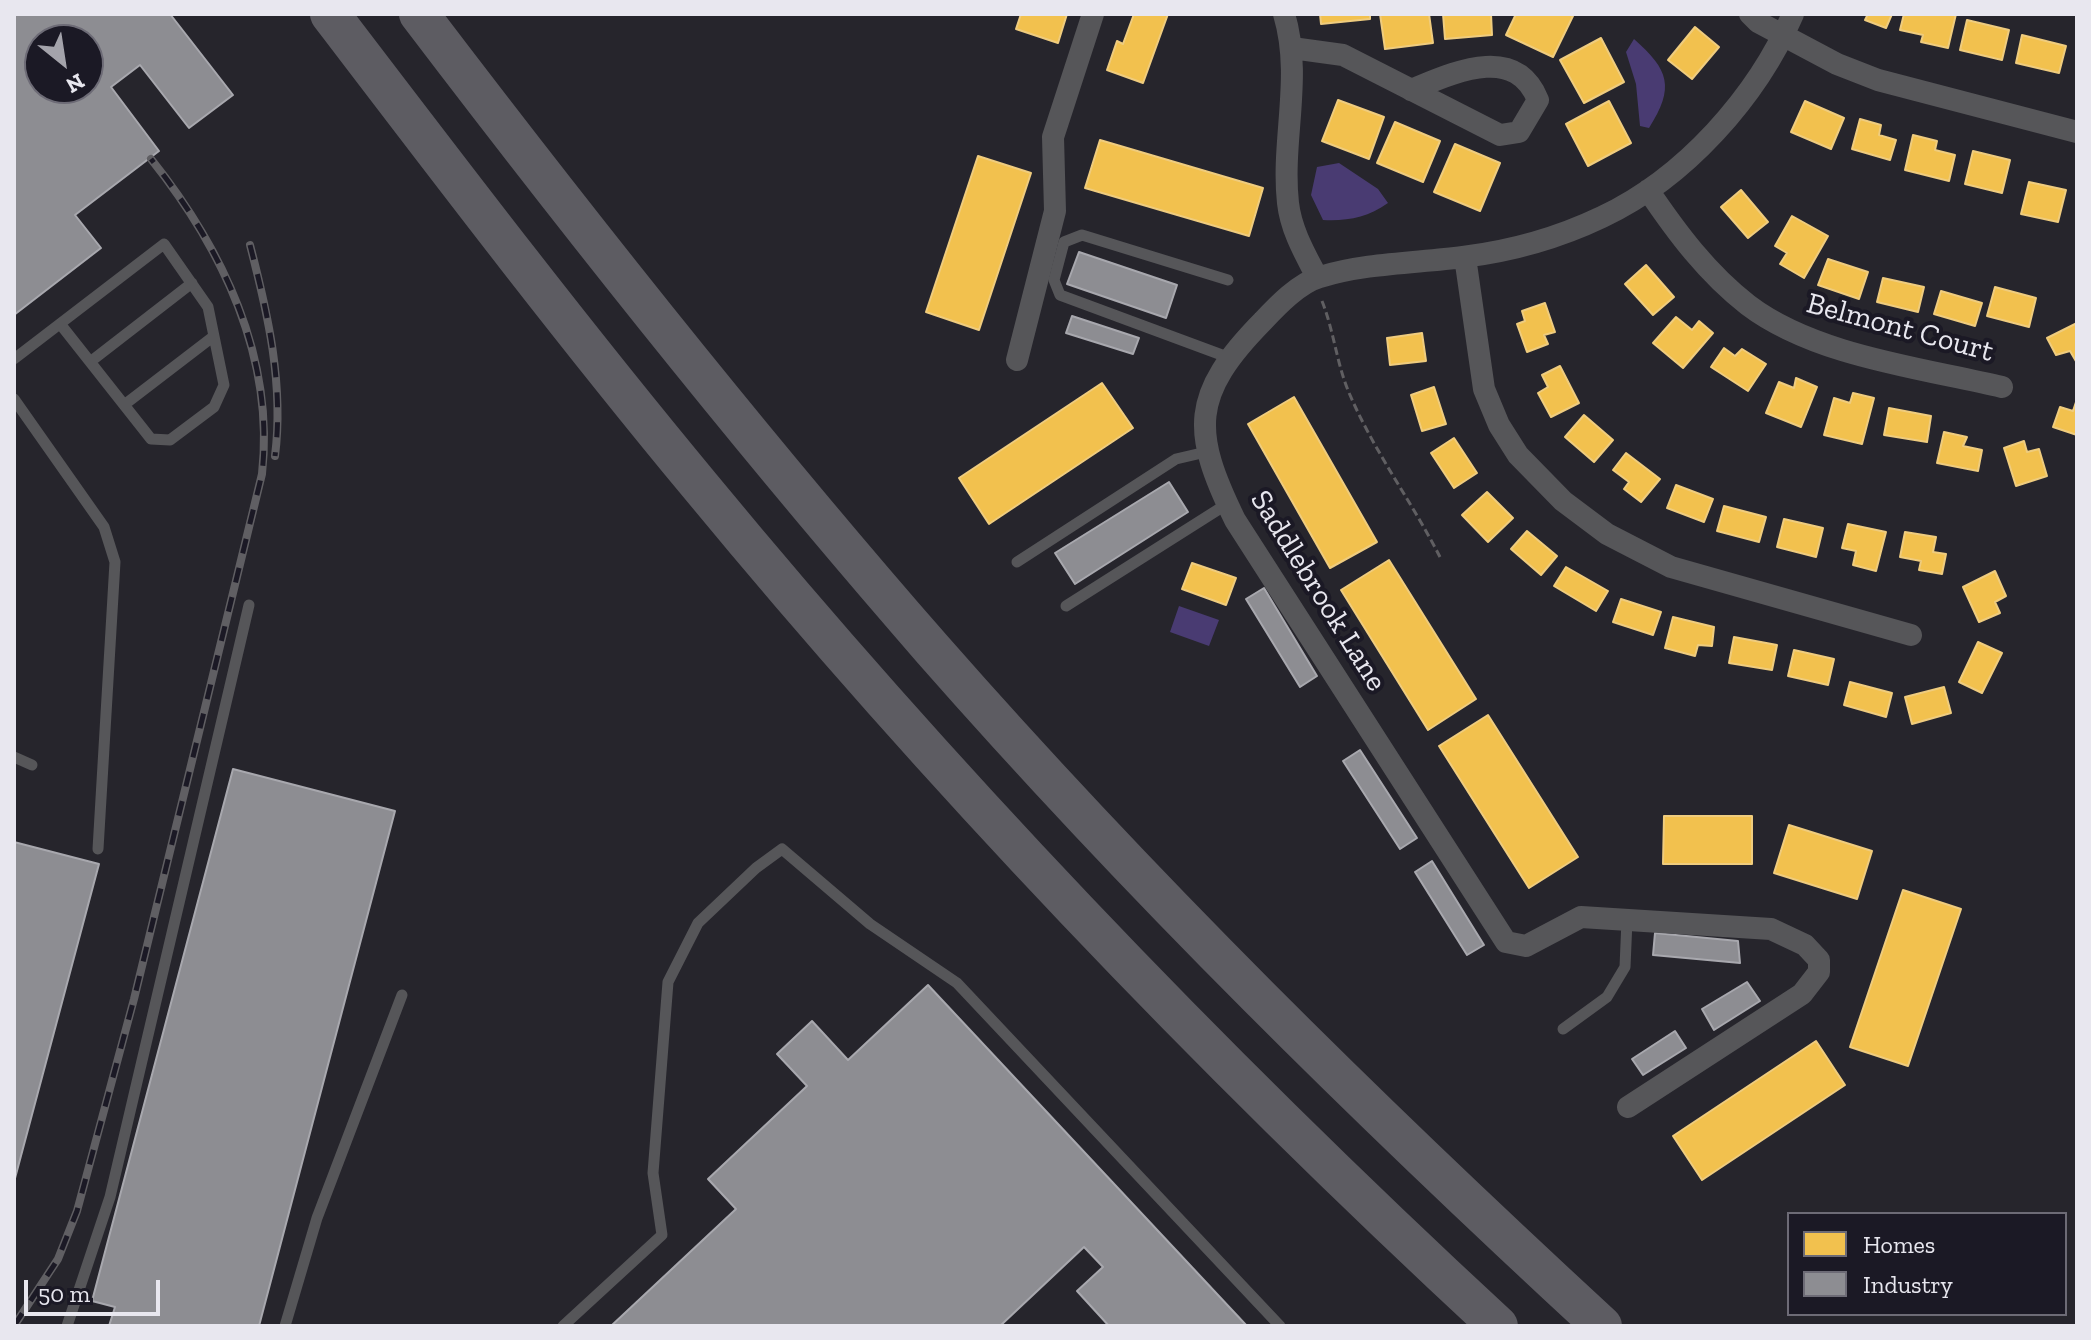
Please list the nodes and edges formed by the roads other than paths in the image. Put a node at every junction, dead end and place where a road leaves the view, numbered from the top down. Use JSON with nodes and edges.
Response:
{"nodes":[{"id":1,"x":330,"y":14,"type":"edge"},
{"id":2,"x":419,"y":14,"type":"edge"},
{"id":3,"x":1093,"y":14,"type":"edge"},
{"id":4,"x":1284,"y":14,"type":"edge"},
{"id":5,"x":1750,"y":14,"type":"edge"},
{"id":6,"x":1793,"y":14,"type":"edge"},
{"id":7,"x":1784,"y":35,"type":"junction"},
{"id":8,"x":1292,"y":48,"type":"junction"},
{"id":9,"x":1411,"y":90,"type":"junction"},
{"id":10,"x":2077,"y":132,"type":"edge"},
{"id":11,"x":1648,"y":190,"type":"junction"},
{"id":12,"x":1465,"y":257,"type":"junction"},
{"id":13,"x":1317,"y":277,"type":"junction"},
{"id":14,"x":1228,"y":280,"type":"dead end"},
{"id":15,"x":192,"y":283,"type":"junction"},
{"id":16,"x":61,"y":325,"type":"junction"},
{"id":17,"x":214,"y":336,"type":"junction"},
{"id":18,"x":1230,"y":358,"type":"junction"},
{"id":19,"x":14,"y":359,"type":"edge"},
{"id":20,"x":1017,"y":360,"type":"dead end"},
{"id":21,"x":90,"y":362,"type":"junction"},
{"id":22,"x":2002,"y":387,"type":"dead end"},
{"id":23,"x":14,"y":399,"type":"edge"},
{"id":24,"x":124,"y":405,"type":"junction"},
{"id":25,"x":1206,"y":452,"type":"junction"},
{"id":26,"x":1227,"y":504,"type":"junction"},
{"id":27,"x":1017,"y":562,"type":"dead end"},
{"id":28,"x":249,"y":605,"type":"dead end"},
{"id":29,"x":1066,"y":606,"type":"dead end"},
{"id":30,"x":1911,"y":635,"type":"dead end"},
{"id":31,"x":14,"y":757,"type":"edge"},
{"id":32,"x":32,"y":765,"type":"dead end"},
{"id":33,"x":98,"y":849,"type":"dead end"},
{"id":34,"x":1627,"y":920,"type":"junction"},
{"id":35,"x":402,"y":995,"type":"dead end"},
{"id":36,"x":1563,"y":1029,"type":"dead end"},
{"id":37,"x":1628,"y":1107,"type":"dead end"},
{"id":38,"x":67,"y":1326,"type":"edge"},
{"id":39,"x":285,"y":1326,"type":"edge"},
{"id":40,"x":563,"y":1326,"type":"edge"},
{"id":41,"x":1280,"y":1326,"type":"edge"},
{"id":42,"x":1498,"y":1326,"type":"edge"},
{"id":43,"x":1602,"y":1326,"type":"edge"}],
"edges":[{"from":1,"to":42,"type":"highway"},
{"from":2,"to":43,"type":"highway"},
{"from":3,"to":20,"type":"street"},
{"from":4,"to":8,"type":"street"},
{"from":5,"to":7,"type":"street"},
{"from":6,"to":7,"type":"street"},
{"from":7,"to":10,"type":"street"},
{"from":7,"to":11,"type":"street"},
{"from":8,"to":9,"type":"street"},
{"from":8,"to":13,"type":"street"},
{"from":9,"to":9,"type":"street"},
{"from":11,"to":12,"type":"street"},
{"from":11,"to":22,"type":"street","name":"Belmont Court"},
{"from":12,"to":13,"type":"street"},
{"from":12,"to":30,"type":"street"},
{"from":13,"to":18,"type":"street","name":"Saddlebrook Lane"},
{"from":14,"to":18,"type":"lane"},
{"from":15,"to":16,"type":"lane"},
{"from":15,"to":17,"type":"lane"},
{"from":15,"to":21,"type":"lane"},
{"from":16,"to":19,"type":"lane"},
{"from":16,"to":21,"type":"lane"},
{"from":17,"to":24,"type":"lane"},
{"from":17,"to":24,"type":"lane"},
{"from":18,"to":25,"type":"street","name":"Saddlebrook Lane"},
{"from":21,"to":24,"type":"lane"},
{"from":23,"to":33,"type":"lane"},
{"from":25,"to":26,"type":"street","name":"Saddlebrook Lane"},
{"from":25,"to":27,"type":"lane"},
{"from":26,"to":29,"type":"lane"},
{"from":26,"to":34,"type":"street","name":"Saddlebrook Lane"},
{"from":28,"to":38,"type":"lane"},
{"from":31,"to":32,"type":"lane"},
{"from":34,"to":36,"type":"lane"},
{"from":34,"to":37,"type":"street","name":"Saddlebrook Lane"},
{"from":35,"to":39,"type":"lane"},
{"from":40,"to":41,"type":"lane"}]}
